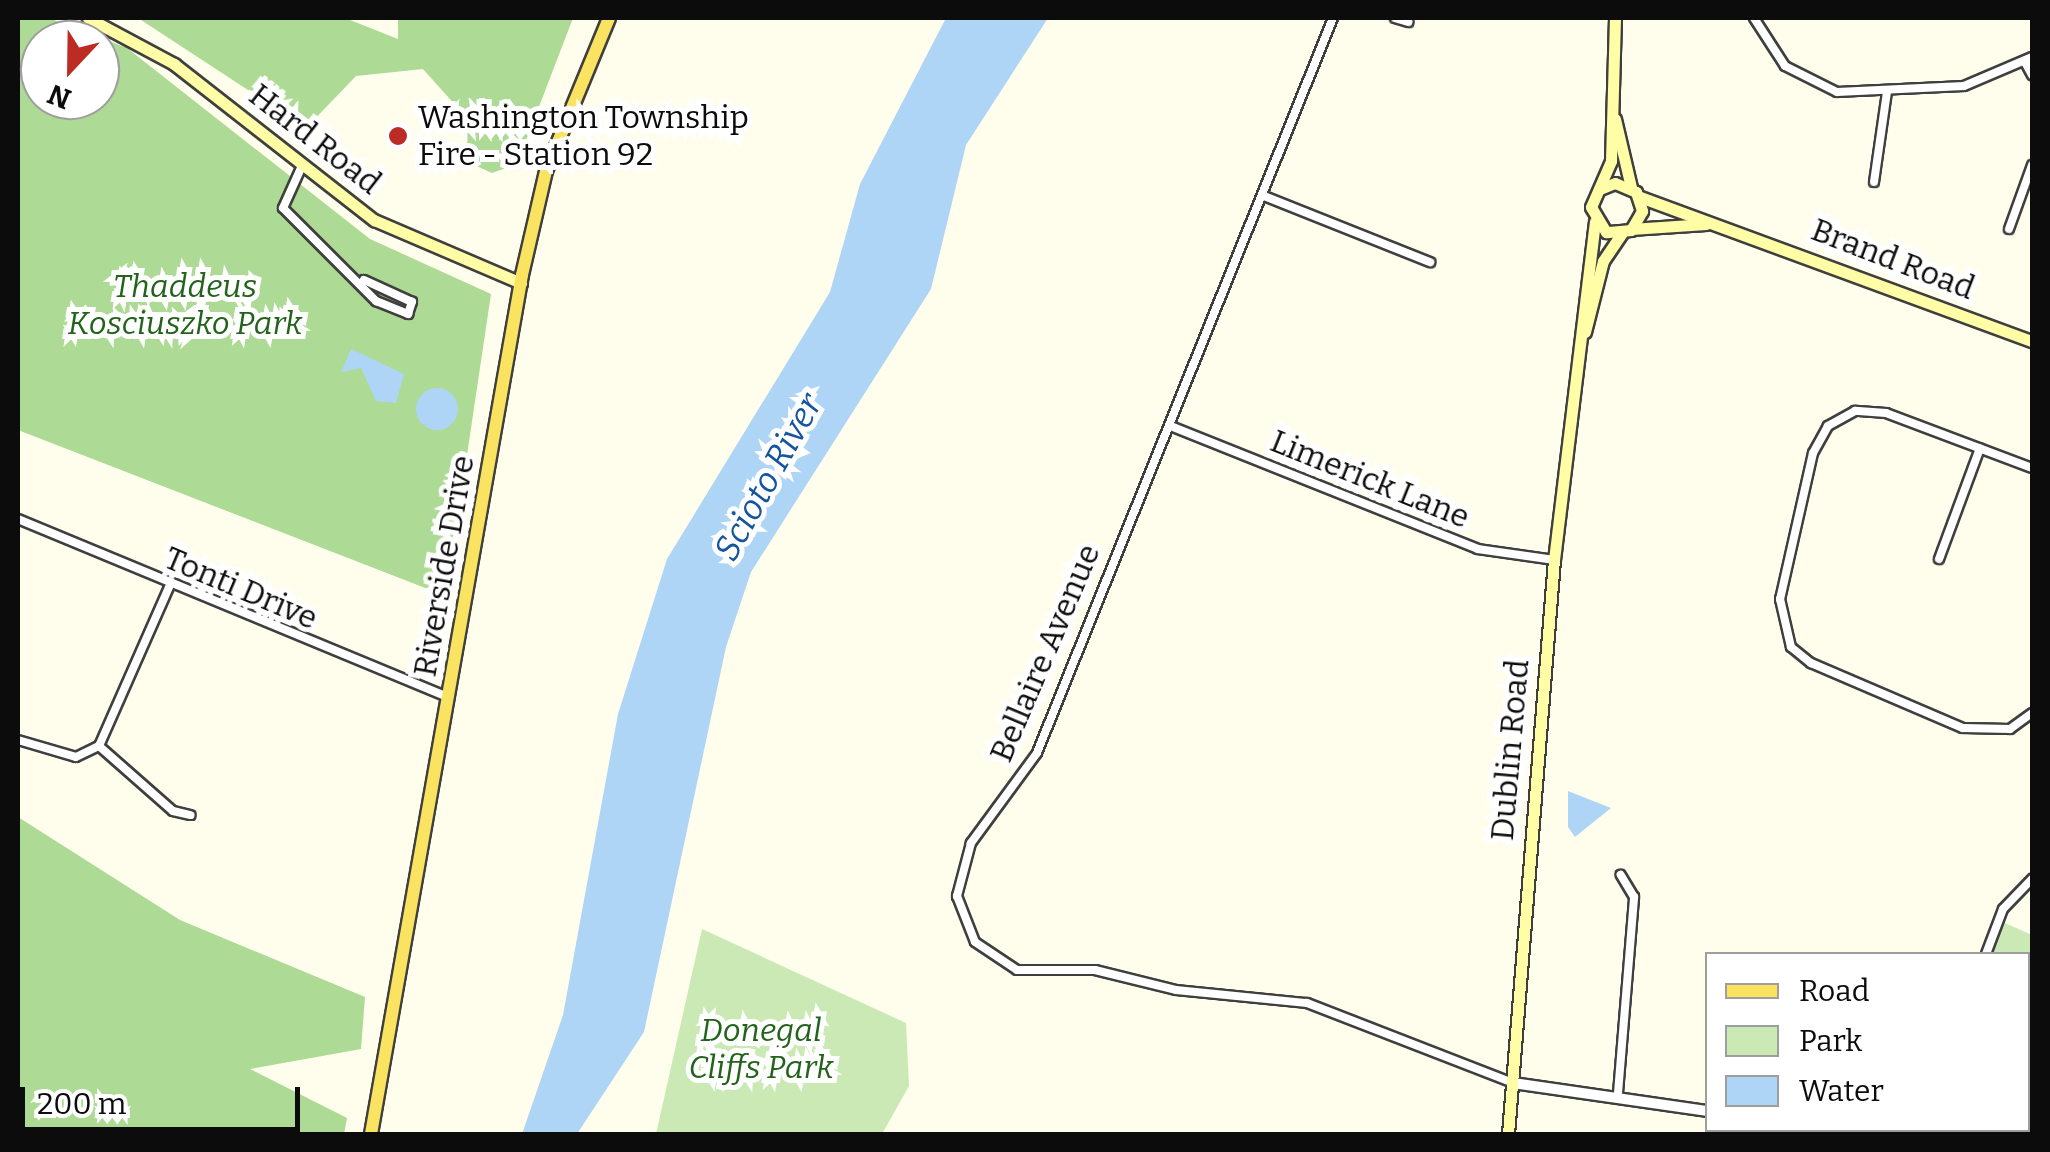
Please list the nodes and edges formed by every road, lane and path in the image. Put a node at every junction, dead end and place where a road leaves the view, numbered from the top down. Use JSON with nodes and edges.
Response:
{"nodes":[{"id":1,"x":88,"y":18,"type":"edge"},
{"id":2,"x":608,"y":18,"type":"edge"},
{"id":3,"x":1332,"y":18,"type":"edge"},
{"id":4,"x":1395,"y":18,"type":"edge"},
{"id":5,"x":1615,"y":18,"type":"edge"},
{"id":6,"x":1754,"y":18,"type":"edge"},
{"id":7,"x":1408,"y":22,"type":"dead end"},
{"id":8,"x":2029,"y":59,"type":"edge"},
{"id":9,"x":2032,"y":75,"type":"edge"},
{"id":10,"x":1608,"y":91,"type":"junction"},
{"id":11,"x":1887,"y":92,"type":"junction"},
{"id":12,"x":2032,"y":165,"type":"edge"},
{"id":13,"x":300,"y":168,"type":"junction"},
{"id":14,"x":1874,"y":182,"type":"dead end"},
{"id":15,"x":1600,"y":189,"type":"junction"},
{"id":16,"x":1635,"y":192,"type":"junction"},
{"id":17,"x":1264,"y":196,"type":"junction"},
{"id":18,"x":1595,"y":221,"type":"junction"},
{"id":19,"x":1735,"y":228,"type":"junction"},
{"id":20,"x":2009,"y":230,"type":"dead end"},
{"id":21,"x":1626,"y":231,"type":"junction"},
{"id":22,"x":1430,"y":262,"type":"dead end"},
{"id":23,"x":364,"y":280,"type":"junction"},
{"id":24,"x":521,"y":282,"type":"junction"},
{"id":25,"x":2032,"y":341,"type":"edge"},
{"id":26,"x":1575,"y":370,"type":"junction"},
{"id":27,"x":1173,"y":427,"type":"junction"},
{"id":28,"x":1980,"y":448,"type":"junction"},
{"id":29,"x":2032,"y":468,"type":"edge"},
{"id":30,"x":18,"y":519,"type":"edge"},
{"id":31,"x":1939,"y":559,"type":"dead end"},
{"id":32,"x":1554,"y":560,"type":"junction"},
{"id":33,"x":170,"y":586,"type":"junction"},
{"id":34,"x":448,"y":697,"type":"junction"},
{"id":35,"x":2032,"y":713,"type":"edge"},
{"id":36,"x":18,"y":740,"type":"edge"},
{"id":37,"x":100,"y":746,"type":"junction"},
{"id":38,"x":191,"y":816,"type":"dead end"},
{"id":39,"x":1621,"y":876,"type":"dead end"},
{"id":40,"x":2032,"y":879,"type":"edge"},
{"id":41,"x":1987,"y":952,"type":"edge"},
{"id":42,"x":1513,"y":1083,"type":"junction"},
{"id":43,"x":1618,"y":1093,"type":"junction"},
{"id":44,"x":1705,"y":1109,"type":"edge"},
{"id":45,"x":371,"y":1134,"type":"edge"},
{"id":46,"x":1508,"y":1134,"type":"edge"}],
"edges":[{"from":1,"to":13,"type":"main road","name":"Hard Road"},
{"from":2,"to":24,"type":"main road","name":"Riverside Drive"},
{"from":3,"to":17,"type":"street","name":"Bellaire Avenue"},
{"from":4,"to":7,"type":"street"},
{"from":5,"to":10,"type":"main road"},
{"from":6,"to":11,"type":"street"},
{"from":8,"to":9,"type":"street"},
{"from":8,"to":11,"type":"street"},
{"from":10,"to":15,"type":"main road"},
{"from":10,"to":16,"type":"main road"},
{"from":11,"to":14,"type":"street"},
{"from":12,"to":20,"type":"street"},
{"from":13,"to":23,"type":"street"},
{"from":13,"to":24,"type":"main road","name":"Hard Road"},
{"from":15,"to":16,"type":"main road"},
{"from":15,"to":18,"type":"main road","name":"Dublin Road"},
{"from":16,"to":19,"type":"main road","name":"Brand Road"},
{"from":16,"to":21,"type":"main road","name":"Dublin Road"},
{"from":17,"to":22,"type":"street"},
{"from":17,"to":27,"type":"street","name":"Bellaire Avenue"},
{"from":18,"to":21,"type":"main road"},
{"from":18,"to":26,"type":"main road","name":"Dublin Road"},
{"from":19,"to":21,"type":"main road","name":"Brand Road"},
{"from":19,"to":25,"type":"main road","name":"Brand Road"},
{"from":21,"to":26,"type":"main road","name":"Dublin Road"},
{"from":23,"to":23,"type":"street"},
{"from":24,"to":34,"type":"main road","name":"Riverside Drive"},
{"from":26,"to":32,"type":"main road","name":"Dublin Road"},
{"from":27,"to":32,"type":"street","name":"Limerick Lane"},
{"from":27,"to":42,"type":"street","name":"Bellaire Avenue"},
{"from":28,"to":29,"type":"street"},
{"from":28,"to":31,"type":"street"},
{"from":28,"to":35,"type":"street"},
{"from":30,"to":33,"type":"street","name":"Tonti Drive"},
{"from":32,"to":42,"type":"main road","name":"Dublin Road"},
{"from":33,"to":34,"type":"street","name":"Tonti Drive"},
{"from":33,"to":37,"type":"street"},
{"from":34,"to":45,"type":"main road","name":"Riverside Drive"},
{"from":36,"to":37,"type":"street"},
{"from":37,"to":38,"type":"street"},
{"from":39,"to":43,"type":"street"},
{"from":40,"to":41,"type":"street"},
{"from":42,"to":43,"type":"street"},
{"from":42,"to":46,"type":"main road","name":"Dublin Road"},
{"from":43,"to":44,"type":"street"}]}
